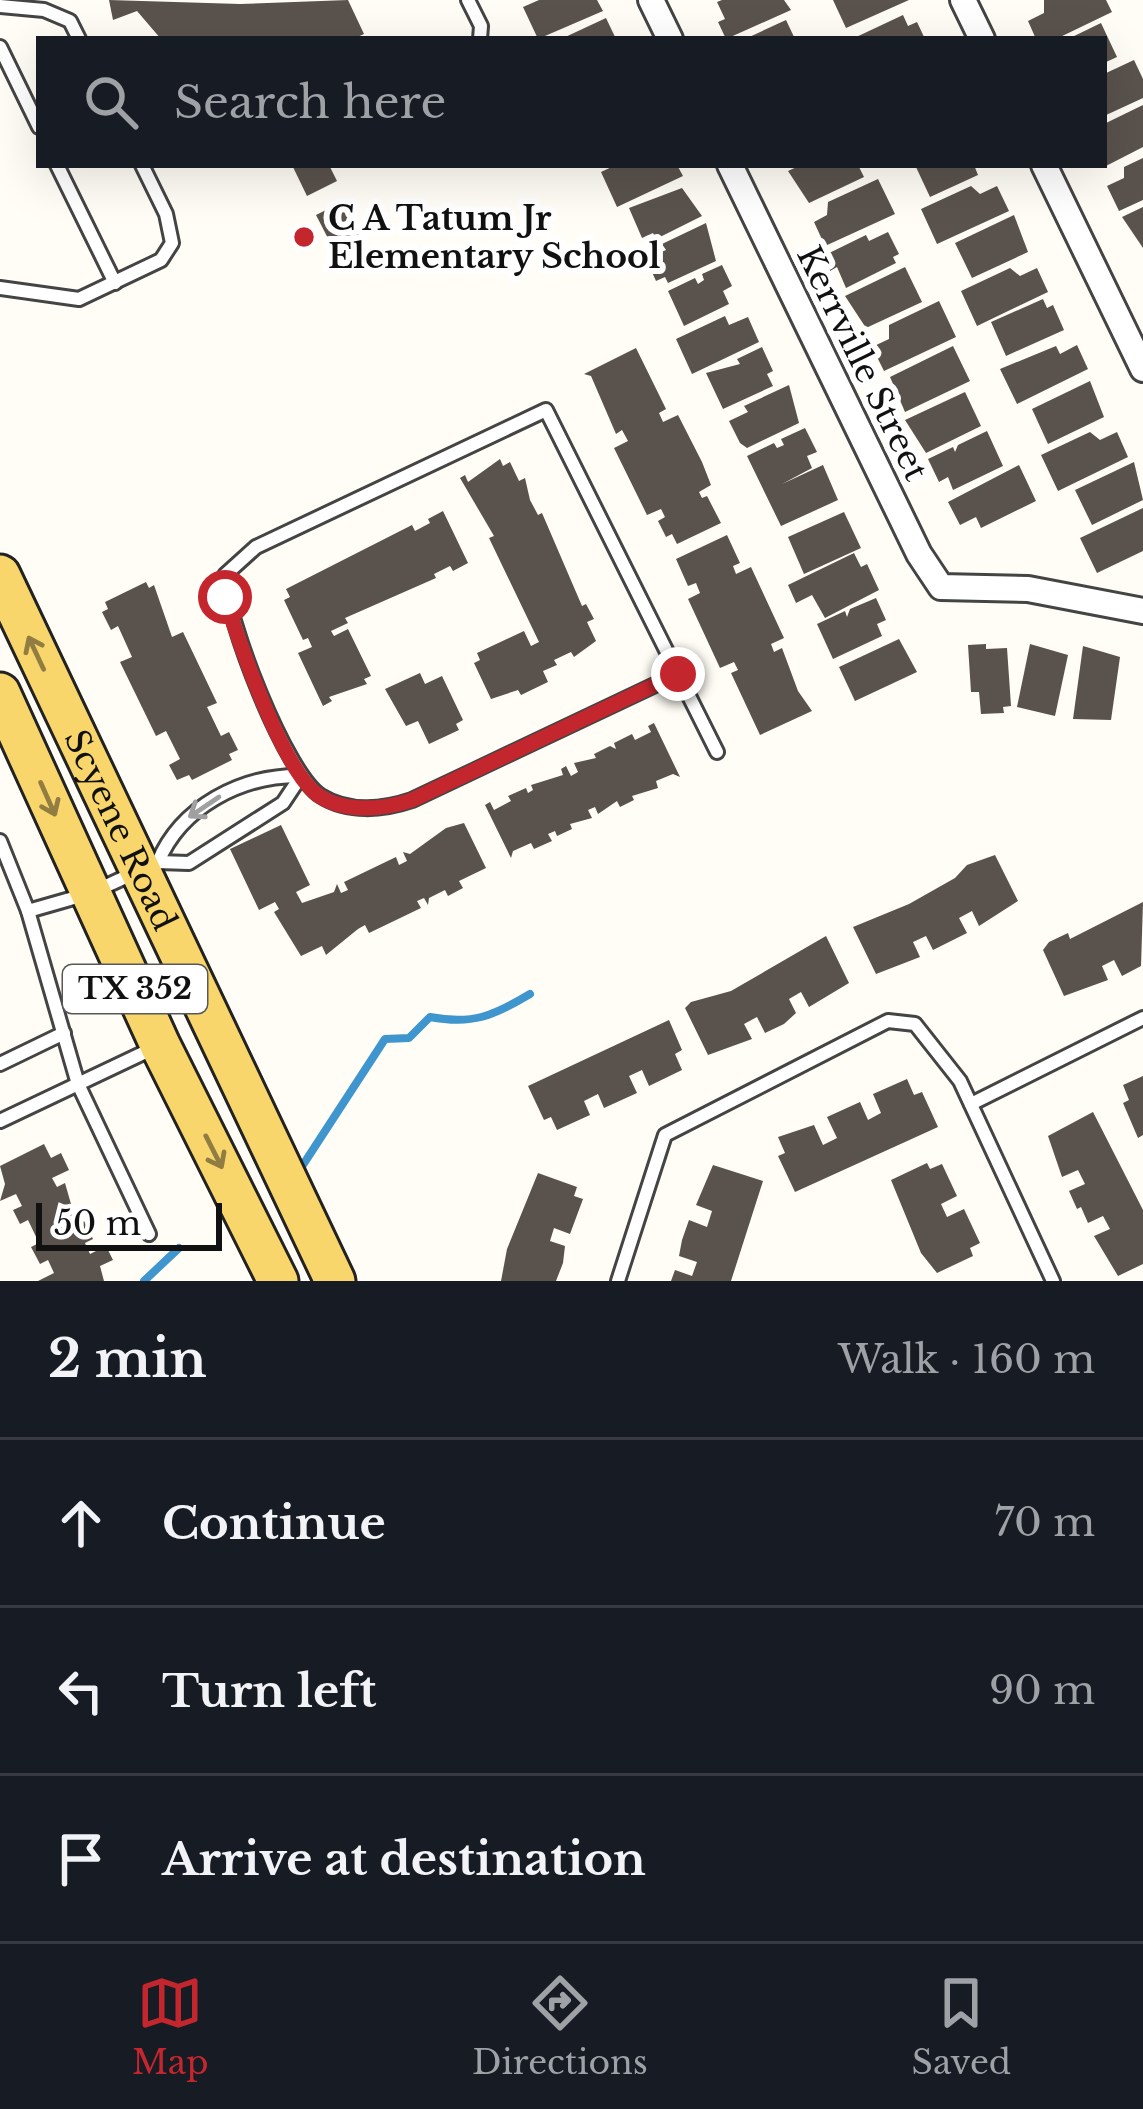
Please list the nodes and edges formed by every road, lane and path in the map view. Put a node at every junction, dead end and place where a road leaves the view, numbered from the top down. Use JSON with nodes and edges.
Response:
{"nodes":[{"id":1,"x":469,"y":0,"type":"edge"},
{"id":2,"x":651,"y":0,"type":"edge"},
{"id":3,"x":963,"y":0,"type":"edge"},
{"id":4,"x":0,"y":6,"type":"edge"},
{"id":5,"x":78,"y":36,"type":"edge"},
{"id":6,"x":479,"y":36,"type":"edge"},
{"id":7,"x":669,"y":36,"type":"edge"},
{"id":8,"x":981,"y":36,"type":"edge"},
{"id":9,"x":0,"y":47,"type":"edge"},
{"id":10,"x":36,"y":122,"type":"edge"},
{"id":11,"x":58,"y":168,"type":"edge"},
{"id":12,"x":143,"y":168,"type":"edge"},
{"id":13,"x":731,"y":168,"type":"edge"},
{"id":14,"x":1044,"y":168,"type":"edge"},
{"id":15,"x":115,"y":283,"type":"junction"},
{"id":16,"x":0,"y":288,"type":"edge"},
{"id":17,"x":1143,"y":370,"type":"edge"},
{"id":18,"x":0,"y":575,"type":"edge"},
{"id":19,"x":1143,"y":611,"type":"edge"},
{"id":20,"x":678,"y":674,"type":"junction"},
{"id":21,"x":0,"y":693,"type":"edge"},
{"id":22,"x":716,"y":752,"type":"dead end"},
{"id":23,"x":301,"y":776,"type":"junction"},
{"id":24,"x":0,"y":841,"type":"edge"},
{"id":25,"x":149,"y":867,"type":"junction"},
{"id":26,"x":91,"y":892,"type":"junction"},
{"id":27,"x":28,"y":911,"type":"junction"},
{"id":28,"x":1143,"y":1018,"type":"edge"},
{"id":29,"x":64,"y":1033,"type":"junction"},
{"id":30,"x":160,"y":1045,"type":"junction"},
{"id":31,"x":0,"y":1064,"type":"edge"},
{"id":32,"x":78,"y":1084,"type":"junction"},
{"id":33,"x":971,"y":1104,"type":"junction"},
{"id":34,"x":0,"y":1121,"type":"edge"},
{"id":35,"x":148,"y":1234,"type":"dead end"},
{"id":36,"x":278,"y":1281,"type":"edge"},
{"id":37,"x":335,"y":1281,"type":"edge"},
{"id":38,"x":618,"y":1281,"type":"edge"},
{"id":39,"x":1053,"y":1281,"type":"edge"}],
"edges":[{"from":1,"to":6,"type":"lane"},
{"from":2,"to":7,"type":"street"},
{"from":3,"to":8,"type":"street"},
{"from":4,"to":5,"type":"lane"},
{"from":9,"to":10,"type":"lane"},
{"from":11,"to":15,"type":"lane"},
{"from":12,"to":15,"type":"lane"},
{"from":13,"to":19,"type":"street","name":"Kerrville Street"},
{"from":14,"to":17,"type":"street"},
{"from":15,"to":16,"type":"lane"},
{"from":25,"to":18,"type":"main road","name":"Scyene Road","number":"TX 352","one_way":true},
{"from":20,"to":22,"type":"lane"},
{"from":20,"to":23,"type":"lane"},
{"from":20,"to":23,"type":"lane"},
{"from":21,"to":26,"type":"main road","name":"Scyene Road","number":"TX 352","one_way":true},
{"from":23,"to":25,"type":"lane"},
{"from":23,"to":25,"type":"lane","one_way":true},
{"from":24,"to":27,"type":"lane"},
{"from":25,"to":26,"type":"lane"},
{"from":25,"to":37,"type":"main road","name":"Scyene Road","number":"TX 352"},
{"from":26,"to":27,"type":"lane"},
{"from":26,"to":30,"type":"main road","name":"Scyene Road","number":"TX 352"},
{"from":27,"to":29,"type":"lane"},
{"from":28,"to":33,"type":"lane"},
{"from":29,"to":31,"type":"lane"},
{"from":29,"to":32,"type":"lane"},
{"from":30,"to":32,"type":"lane"},
{"from":30,"to":36,"type":"main road","name":"Scyene Road","number":"TX 352","one_way":true},
{"from":32,"to":34,"type":"lane"},
{"from":32,"to":35,"type":"lane"},
{"from":33,"to":38,"type":"lane"},
{"from":33,"to":39,"type":"lane"}]}
